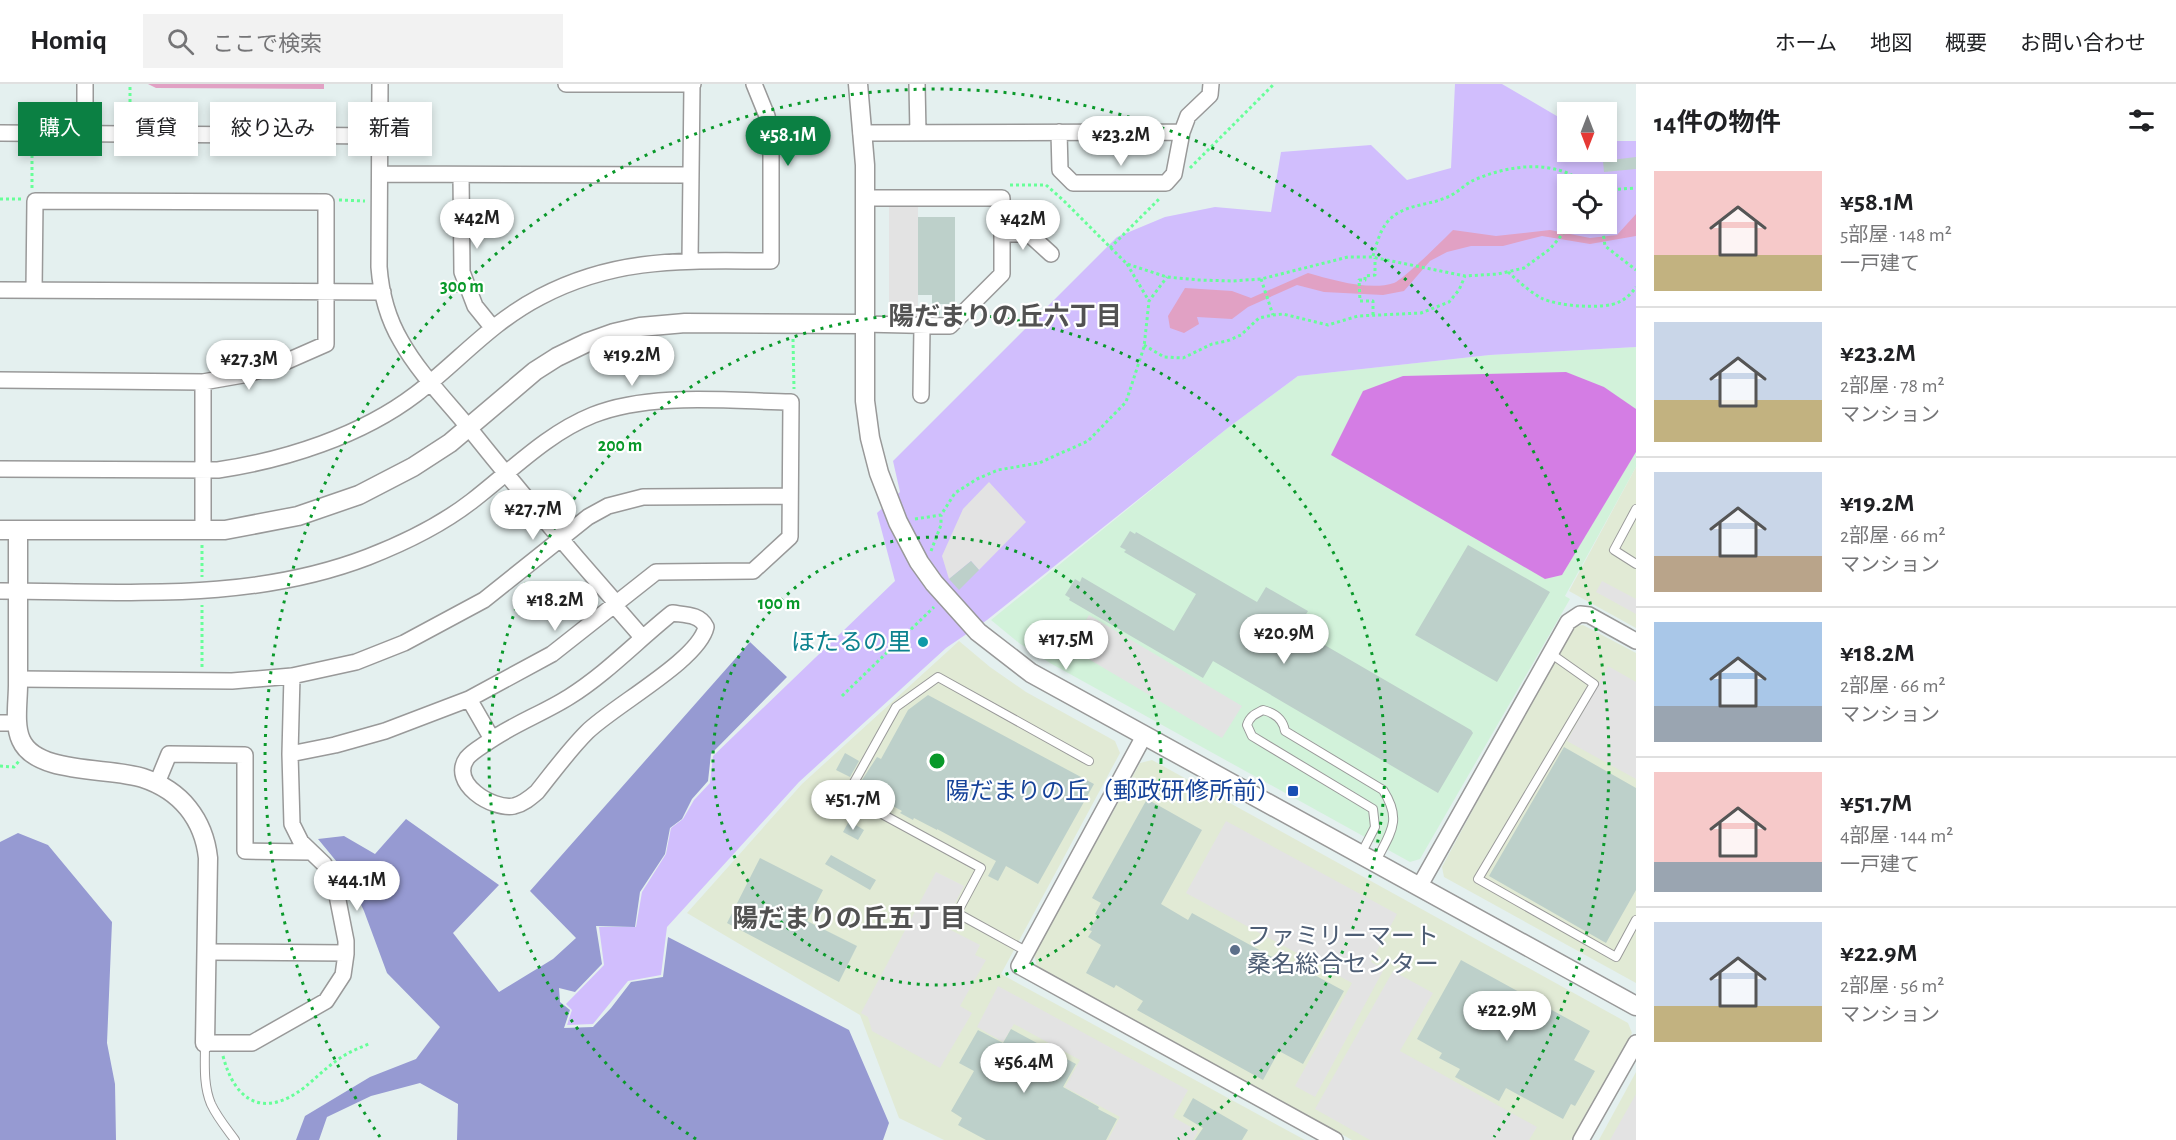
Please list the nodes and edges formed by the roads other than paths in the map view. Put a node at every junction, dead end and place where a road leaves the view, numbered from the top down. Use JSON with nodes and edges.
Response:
{"nodes":[{"id":1,"x":85,"y":84,"type":"edge"},
{"id":2,"x":380,"y":84,"type":"edge"},
{"id":3,"x":566,"y":84,"type":"edge"},
{"id":4,"x":692,"y":84,"type":"edge"},
{"id":5,"x":754,"y":84,"type":"edge"},
{"id":6,"x":858,"y":84,"type":"edge"},
{"id":7,"x":916,"y":84,"type":"edge"},
{"id":8,"x":1211,"y":84,"type":"edge"},
{"id":9,"x":85,"y":102,"type":"edge"},
{"id":10,"x":380,"y":102,"type":"edge"},
{"id":11,"x":1059,"y":132,"type":"junction"},
{"id":12,"x":1182,"y":132,"type":"junction"},
{"id":13,"x":0,"y":133,"type":"edge"},
{"id":14,"x":18,"y":133,"type":"edge"},
{"id":15,"x":102,"y":133,"type":"edge"},
{"id":16,"x":861,"y":133,"type":"junction"},
{"id":17,"x":918,"y":133,"type":"junction"},
{"id":18,"x":348,"y":136,"type":"edge"},
{"id":19,"x":380,"y":156,"type":"edge"},
{"id":20,"x":380,"y":174,"type":"junction"},
{"id":21,"x":461,"y":175,"type":"junction"},
{"id":22,"x":691,"y":175,"type":"junction"},
{"id":23,"x":864,"y":198,"type":"junction"},
{"id":24,"x":1002,"y":234,"type":"junction"},
{"id":25,"x":1051,"y":254,"type":"dead end"},
{"id":26,"x":690,"y":261,"type":"junction"},
{"id":27,"x":0,"y":290,"type":"edge"},
{"id":28,"x":34,"y":290,"type":"junction"},
{"id":29,"x":326,"y":292,"type":"junction"},
{"id":30,"x":383,"y":292,"type":"junction"},
{"id":31,"x":863,"y":324,"type":"junction"},
{"id":32,"x":492,"y":327,"type":"junction"},
{"id":33,"x":922,"y":327,"type":"junction"},
{"id":34,"x":0,"y":380,"type":"edge"},
{"id":35,"x":430,"y":381,"type":"junction"},
{"id":36,"x":203,"y":382,"type":"junction"},
{"id":37,"x":921,"y":395,"type":"dead end"},
{"id":38,"x":469,"y":428,"type":"junction"},
{"id":39,"x":0,"y":469,"type":"edge"},
{"id":40,"x":202,"y":470,"type":"junction"},
{"id":41,"x":506,"y":475,"type":"junction"},
{"id":42,"x":790,"y":495,"type":"junction"},
{"id":43,"x":1636,"y":510,"type":"edge"},
{"id":44,"x":9,"y":530,"type":"edge"},
{"id":45,"x":202,"y":537,"type":"junction"},
{"id":46,"x":561,"y":540,"type":"junction"},
{"id":47,"x":1636,"y":564,"type":"edge"},
{"id":48,"x":9,"y":591,"type":"edge"},
{"id":49,"x":616,"y":605,"type":"junction"},
{"id":50,"x":642,"y":637,"type":"junction"},
{"id":51,"x":1636,"y":641,"type":"edge"},
{"id":52,"x":1550,"y":653,"type":"junction"},
{"id":53,"x":292,"y":676,"type":"junction"},
{"id":54,"x":18,"y":680,"type":"junction"},
{"id":55,"x":470,"y":699,"type":"junction"},
{"id":56,"x":0,"y":723,"type":"edge"},
{"id":57,"x":18,"y":723,"type":"junction"},
{"id":58,"x":1144,"y":736,"type":"junction"},
{"id":59,"x":492,"y":739,"type":"junction"},
{"id":60,"x":290,"y":754,"type":"junction"},
{"id":61,"x":1089,"y":761,"type":"dead end"},
{"id":62,"x":157,"y":783,"type":"junction"},
{"id":63,"x":311,"y":852,"type":"junction"},
{"id":64,"x":1368,"y":859,"type":"junction"},
{"id":65,"x":1419,"y":887,"type":"junction"},
{"id":66,"x":1636,"y":920,"type":"edge"},
{"id":67,"x":1026,"y":951,"type":"junction"},
{"id":68,"x":206,"y":952,"type":"junction"},
{"id":69,"x":346,"y":953,"type":"junction"},
{"id":70,"x":1636,"y":1006,"type":"edge"},
{"id":71,"x":1636,"y":1042,"type":"edge"},
{"id":72,"x":212,"y":1043,"type":"junction"},
{"id":73,"x":235,"y":1140,"type":"edge"},
{"id":74,"x":1335,"y":1140,"type":"edge"},
{"id":75,"x":1581,"y":1140,"type":"edge"}],
"edges":[{"from":1,"to":9,"type":"street"},
{"from":2,"to":10,"type":"street"},
{"from":3,"to":4,"type":"street"},
{"from":4,"to":22,"type":"street"},
{"from":5,"to":26,"type":"street"},
{"from":6,"to":16,"type":"street"},
{"from":7,"to":17,"type":"street"},
{"from":8,"to":12,"type":"street"},
{"from":11,"to":12,"type":"street"},
{"from":11,"to":12,"type":"street"},
{"from":11,"to":17,"type":"street"},
{"from":13,"to":14,"type":"street"},
{"from":15,"to":18,"type":"street"},
{"from":16,"to":17,"type":"street"},
{"from":16,"to":23,"type":"street"},
{"from":19,"to":20,"type":"street"},
{"from":20,"to":21,"type":"street"},
{"from":20,"to":30,"type":"street"},
{"from":21,"to":22,"type":"street"},
{"from":21,"to":32,"type":"street"},
{"from":22,"to":26,"type":"street"},
{"from":23,"to":24,"type":"street"},
{"from":23,"to":31,"type":"street"},
{"from":24,"to":25,"type":"street"},
{"from":24,"to":33,"type":"street"},
{"from":26,"to":32,"type":"street"},
{"from":27,"to":28,"type":"street"},
{"from":28,"to":29,"type":"street"},
{"from":28,"to":29,"type":"street"},
{"from":29,"to":30,"type":"street"},
{"from":29,"to":36,"type":"street"},
{"from":30,"to":35,"type":"street"},
{"from":31,"to":33,"type":"street"},
{"from":31,"to":38,"type":"street"},
{"from":31,"to":58,"type":"street"},
{"from":32,"to":35,"type":"street"},
{"from":33,"to":37,"type":"street"},
{"from":34,"to":36,"type":"street"},
{"from":35,"to":38,"type":"street"},
{"from":35,"to":40,"type":"street"},
{"from":36,"to":40,"type":"street"},
{"from":38,"to":41,"type":"street"},
{"from":38,"to":45,"type":"street"},
{"from":39,"to":40,"type":"street"},
{"from":40,"to":45,"type":"street"},
{"from":41,"to":42,"type":"street"},
{"from":41,"to":46,"type":"street"},
{"from":41,"to":48,"type":"street"},
{"from":42,"to":46,"type":"street"},
{"from":42,"to":49,"type":"street"},
{"from":43,"to":47,"type":"lane"},
{"from":44,"to":45,"type":"street"},
{"from":44,"to":48,"type":"street"},
{"from":46,"to":49,"type":"street"},
{"from":46,"to":53,"type":"street"},
{"from":48,"to":54,"type":"street"},
{"from":49,"to":50,"type":"street"},
{"from":49,"to":55,"type":"street"},
{"from":50,"to":59,"type":"street"},
{"from":50,"to":59,"type":"street"},
{"from":51,"to":52,"type":"street"},
{"from":52,"to":65,"type":"street"},
{"from":52,"to":66,"type":"lane"},
{"from":53,"to":54,"type":"street"},
{"from":53,"to":60,"type":"street"},
{"from":54,"to":57,"type":"street"},
{"from":55,"to":59,"type":"street"},
{"from":55,"to":60,"type":"street"},
{"from":56,"to":57,"type":"street"},
{"from":57,"to":62,"type":"street"},
{"from":58,"to":64,"type":"street"},
{"from":58,"to":67,"type":"street"},
{"from":60,"to":63,"type":"street"},
{"from":61,"to":67,"type":"lane"},
{"from":62,"to":63,"type":"street"},
{"from":62,"to":68,"type":"street"},
{"from":63,"to":69,"type":"street"},
{"from":64,"to":64,"type":"lane"},
{"from":64,"to":65,"type":"street"},
{"from":65,"to":70,"type":"street"},
{"from":67,"to":74,"type":"street"},
{"from":68,"to":69,"type":"street"},
{"from":68,"to":72,"type":"street"},
{"from":69,"to":72,"type":"street"},
{"from":71,"to":75,"type":"street"},
{"from":72,"to":73,"type":"lane"}]}
